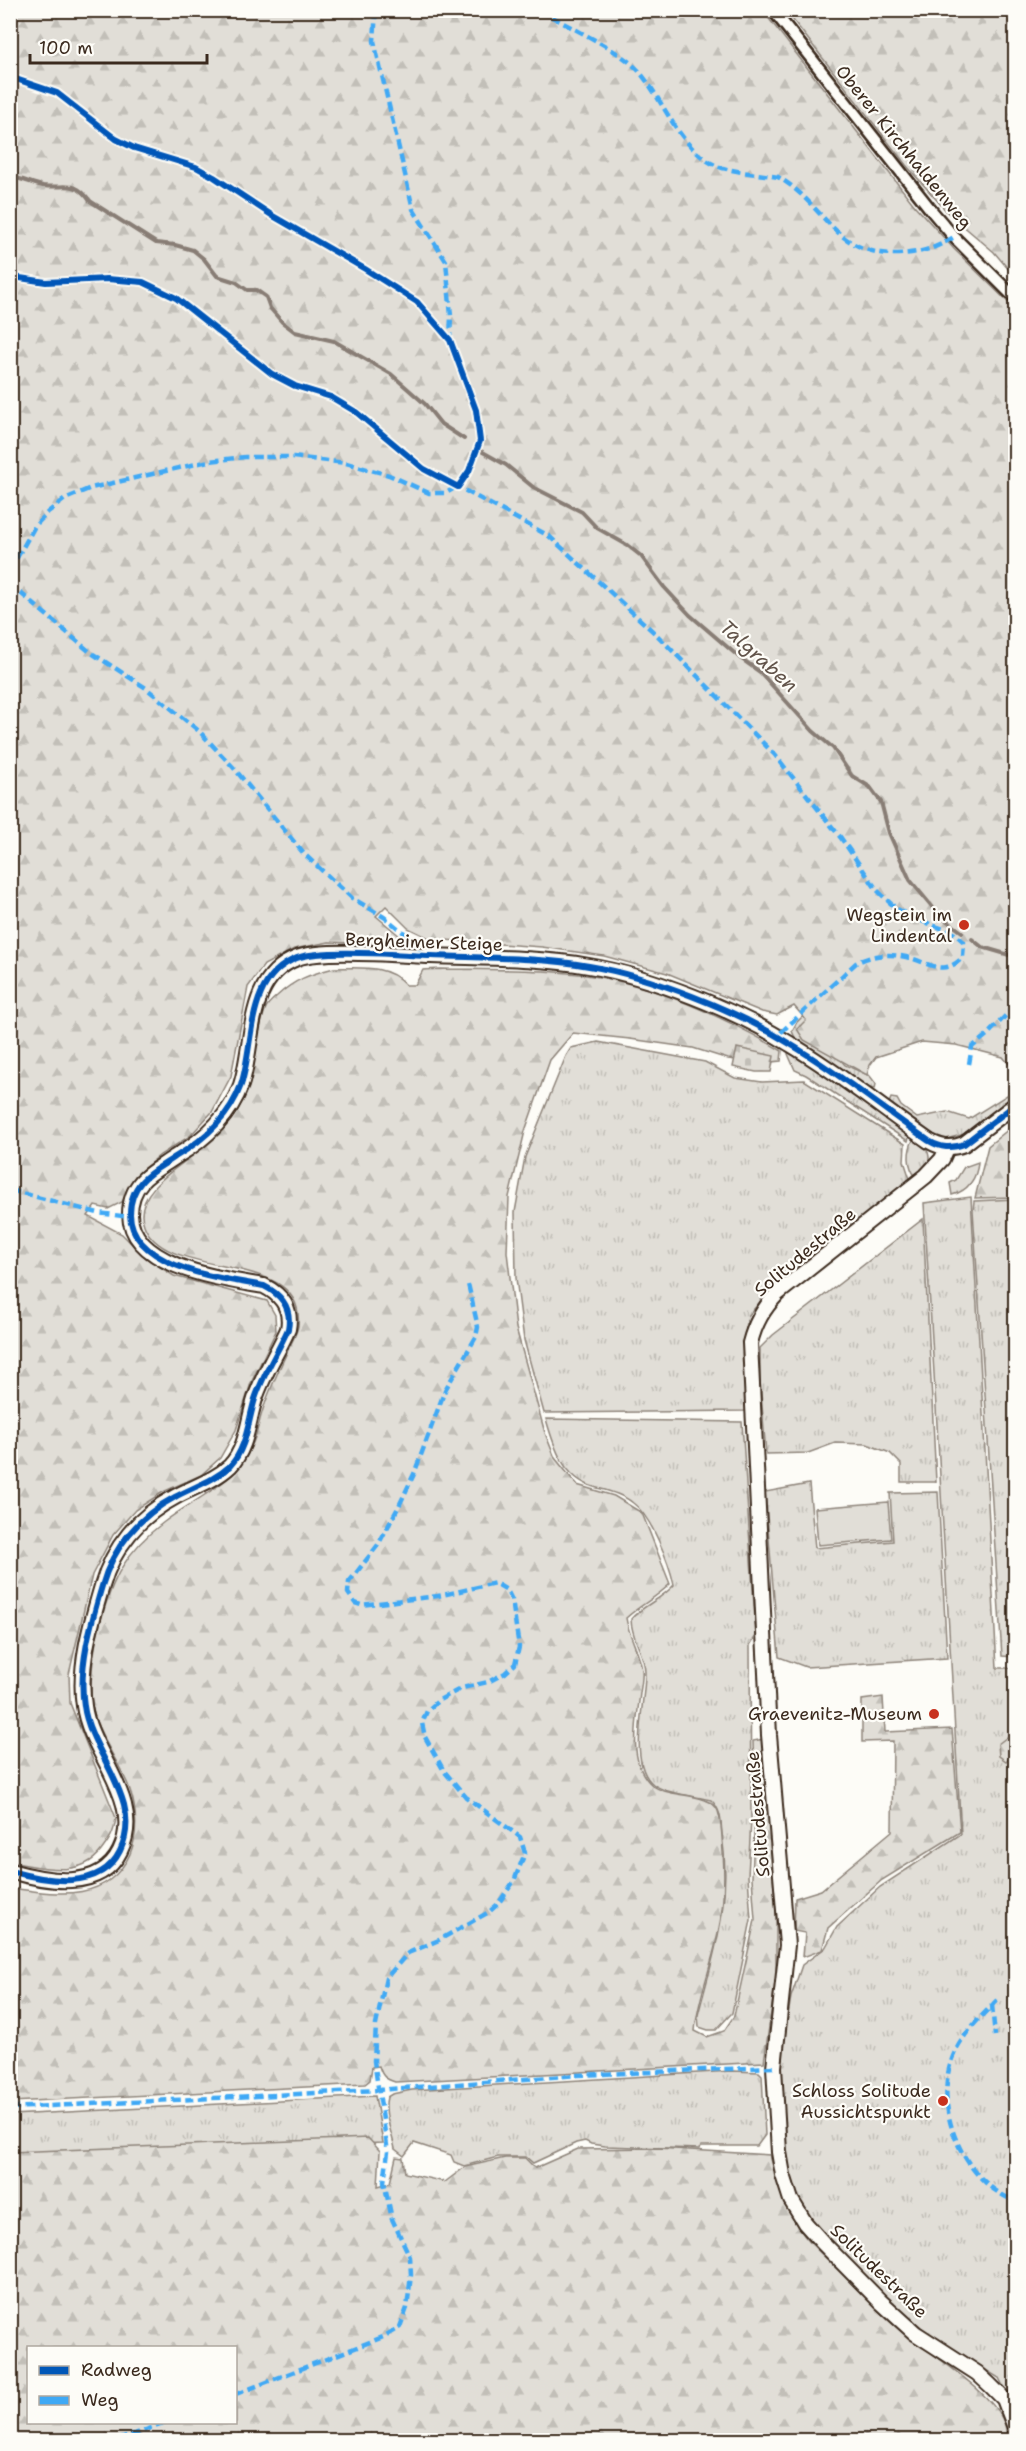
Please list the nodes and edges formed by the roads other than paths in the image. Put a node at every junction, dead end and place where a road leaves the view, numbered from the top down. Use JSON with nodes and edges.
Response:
{"nodes":[{"id":1,"x":773,"y":10,"type":"edge"},
{"id":2,"x":1016,"y":299,"type":"edge"},
{"id":3,"x":1016,"y":1104,"type":"edge"},
{"id":4,"x":947,"y":1148,"type":"junction"},
{"id":5,"x":10,"y":1871,"type":"edge"},
{"id":6,"x":1016,"y":2430,"type":"edge"}],
"edges":[{"from":1,"to":2,"type":"street","name":"Oberer Kirchhaldenweg"},
{"from":3,"to":4,"type":"street"},
{"from":4,"to":5,"type":"street","name":"Bergheimer Steige"},
{"from":4,"to":6,"type":"street","name":"Solitudestraße"}]}
